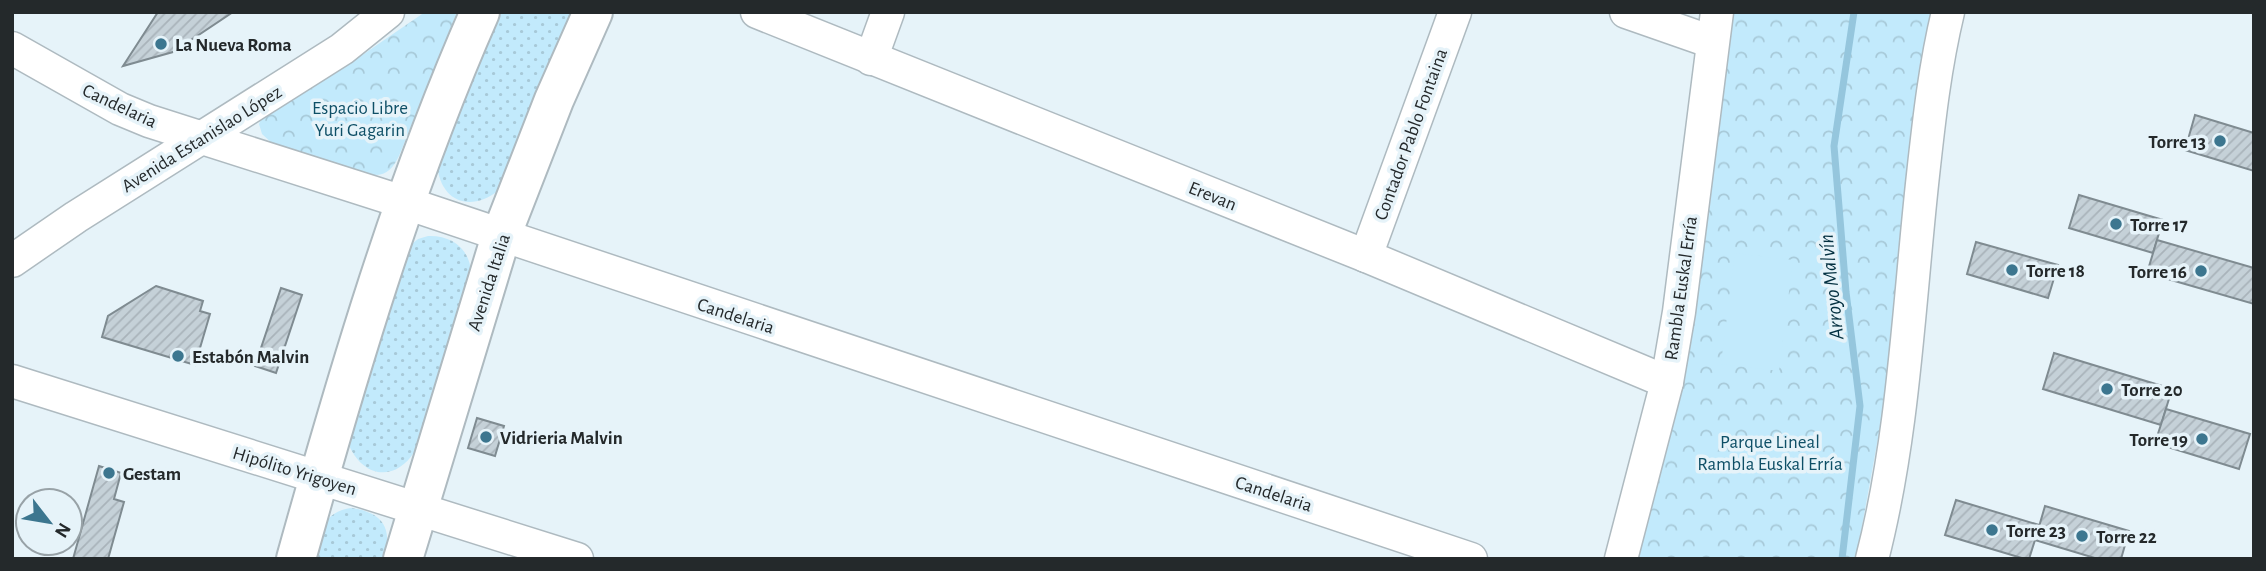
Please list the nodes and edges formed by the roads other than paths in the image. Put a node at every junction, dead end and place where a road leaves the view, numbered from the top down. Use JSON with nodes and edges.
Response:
{"nodes":[{"id":1,"x":388,"y":12,"type":"edge"},
{"id":2,"x":481,"y":12,"type":"edge"},
{"id":3,"x":593,"y":12,"type":"edge"},
{"id":4,"x":757,"y":12,"type":"edge"},
{"id":5,"x":888,"y":12,"type":"edge"},
{"id":6,"x":1455,"y":12,"type":"edge"},
{"id":7,"x":1626,"y":12,"type":"edge"},
{"id":8,"x":1948,"y":12,"type":"edge"},
{"id":9,"x":1715,"y":27,"type":"edge"},
{"id":10,"x":12,"y":47,"type":"edge"},
{"id":11,"x":871,"y":59,"type":"junction"},
{"id":12,"x":203,"y":137,"type":"junction"},
{"id":13,"x":403,"y":202,"type":"junction"},
{"id":14,"x":501,"y":236,"type":"junction"},
{"id":15,"x":1366,"y":256,"type":"junction"},
{"id":16,"x":12,"y":261,"type":"edge"},
{"id":17,"x":12,"y":381,"type":"edge"},
{"id":18,"x":1667,"y":382,"type":"junction"},
{"id":19,"x":319,"y":478,"type":"junction"},
{"id":20,"x":417,"y":510,"type":"junction"},
{"id":21,"x":296,"y":559,"type":"edge"},
{"id":22,"x":403,"y":559,"type":"edge"},
{"id":23,"x":577,"y":559,"type":"edge"},
{"id":24,"x":1471,"y":559,"type":"edge"},
{"id":25,"x":1621,"y":559,"type":"edge"},
{"id":26,"x":1872,"y":559,"type":"edge"}],
"edges":[{"from":1,"to":12,"type":"street","name":"Avenida Estanislao López"},
{"from":2,"to":13,"type":"main road"},
{"from":3,"to":14,"type":"main road","name":"Avenida Italia"},
{"from":4,"to":11,"type":"street","name":"Erevan"},
{"from":5,"to":11,"type":"street"},
{"from":6,"to":15,"type":"street","name":"Contador Pablo Fontaina"},
{"from":7,"to":9,"type":"street"},
{"from":8,"to":26,"type":"street"},
{"from":9,"to":18,"type":"street","name":"Rambla Euskal Erría"},
{"from":10,"to":12,"type":"street","name":"Candelaria"},
{"from":11,"to":15,"type":"street","name":"Erevan"},
{"from":12,"to":13,"type":"street","name":"Candelaria"},
{"from":12,"to":16,"type":"street","name":"Avenida Estanislao López"},
{"from":13,"to":14,"type":"street","name":"Candelaria"},
{"from":13,"to":19,"type":"main road"},
{"from":14,"to":20,"type":"main road","name":"Avenida Italia"},
{"from":14,"to":24,"type":"street","name":"Candelaria"},
{"from":15,"to":18,"type":"street","name":"Erevan"},
{"from":17,"to":19,"type":"street","name":"Hipólito Yrigoyen"},
{"from":18,"to":25,"type":"street","name":"Rambla Euskal Erría"},
{"from":19,"to":20,"type":"street","name":"Hipólito Yrigoyen"},
{"from":19,"to":21,"type":"main road"},
{"from":20,"to":22,"type":"main road","name":"Avenida Italia"},
{"from":20,"to":23,"type":"street","name":"Hipólito Yrigoyen"}]}
